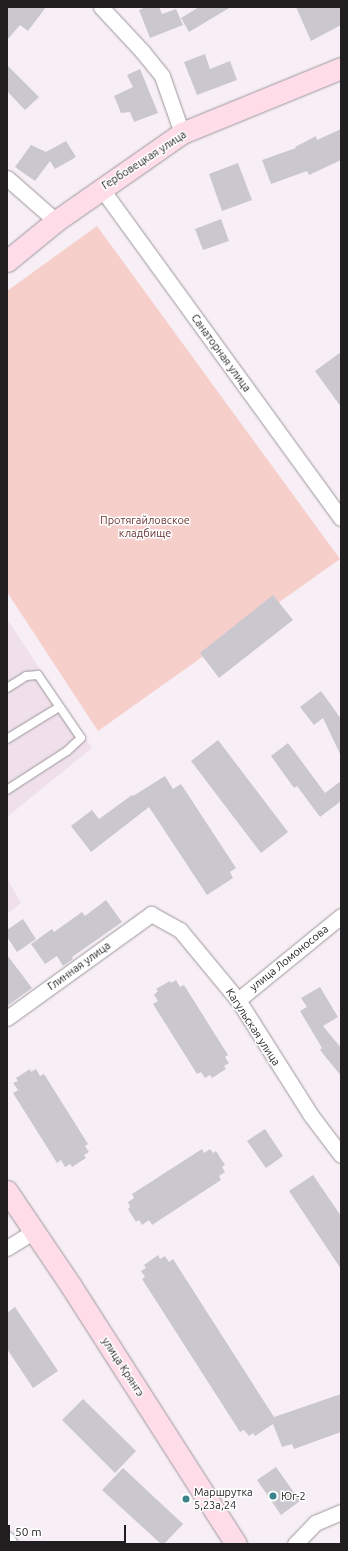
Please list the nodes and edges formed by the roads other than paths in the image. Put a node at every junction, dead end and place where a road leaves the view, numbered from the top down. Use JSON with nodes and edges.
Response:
{"nodes":[{"id":1,"x":101,"y":7,"type":"edge"},
{"id":2,"x":341,"y":68,"type":"edge"},
{"id":3,"x":182,"y":133,"type":"junction"},
{"id":4,"x":7,"y":178,"type":"edge"},
{"id":5,"x":101,"y":188,"type":"junction"},
{"id":6,"x":56,"y":221,"type":"junction"},
{"id":7,"x":7,"y":261,"type":"edge"},
{"id":8,"x":341,"y":518,"type":"edge"},
{"id":9,"x":7,"y":688,"type":"edge"},
{"id":10,"x":59,"y":707,"type":"junction"},
{"id":11,"x":7,"y":739,"type":"edge"},
{"id":12,"x":7,"y":790,"type":"edge"},
{"id":13,"x":151,"y":914,"type":"joint"},
{"id":14,"x":341,"y":916,"type":"edge"},
{"id":15,"x":238,"y":1000,"type":"junction"},
{"id":16,"x":7,"y":1018,"type":"edge"},
{"id":17,"x":341,"y":1155,"type":"edge"},
{"id":18,"x":7,"y":1191,"type":"edge"},
{"id":19,"x":34,"y":1230,"type":"junction"},
{"id":20,"x":7,"y":1248,"type":"edge"},
{"id":21,"x":341,"y":1512,"type":"edge"},
{"id":22,"x":7,"y":1539,"type":"edge"},
{"id":23,"x":10,"y":1544,"type":"edge"},
{"id":24,"x":236,"y":1544,"type":"edge"},
{"id":25,"x":295,"y":1544,"type":"edge"}],
"edges":[{"from":1,"to":3,"type":"street"},
{"from":2,"to":3,"type":"street","name":"Гербовецкая улица"},
{"from":3,"to":5,"type":"street","name":"Гербовецкая улица"},
{"from":4,"to":6,"type":"street"},
{"from":5,"to":6,"type":"street","name":"Гербовецкая улица"},
{"from":5,"to":8,"type":"street","name":"Санаторная улица"},
{"from":6,"to":7,"type":"street","name":"Гербовецкая улица"},
{"from":9,"to":10,"type":"lane"},
{"from":10,"to":11,"type":"lane"},
{"from":10,"to":12,"type":"lane"},
{"from":13,"to":15,"type":"street","name":"Кагульская улица"},
{"from":13,"to":16,"type":"street","name":"Глинная улица"},
{"from":14,"to":15,"type":"street","name":"улица Ломоносова"},
{"from":15,"to":17,"type":"street","name":"Кагульская улица"},
{"from":18,"to":19,"type":"street","name":"улица Крянгэ"},
{"from":19,"to":20,"type":"street"},
{"from":19,"to":24,"type":"street","name":"улица Крянгэ"},
{"from":21,"to":25,"type":"street"},
{"from":22,"to":23,"type":"street"}]}
